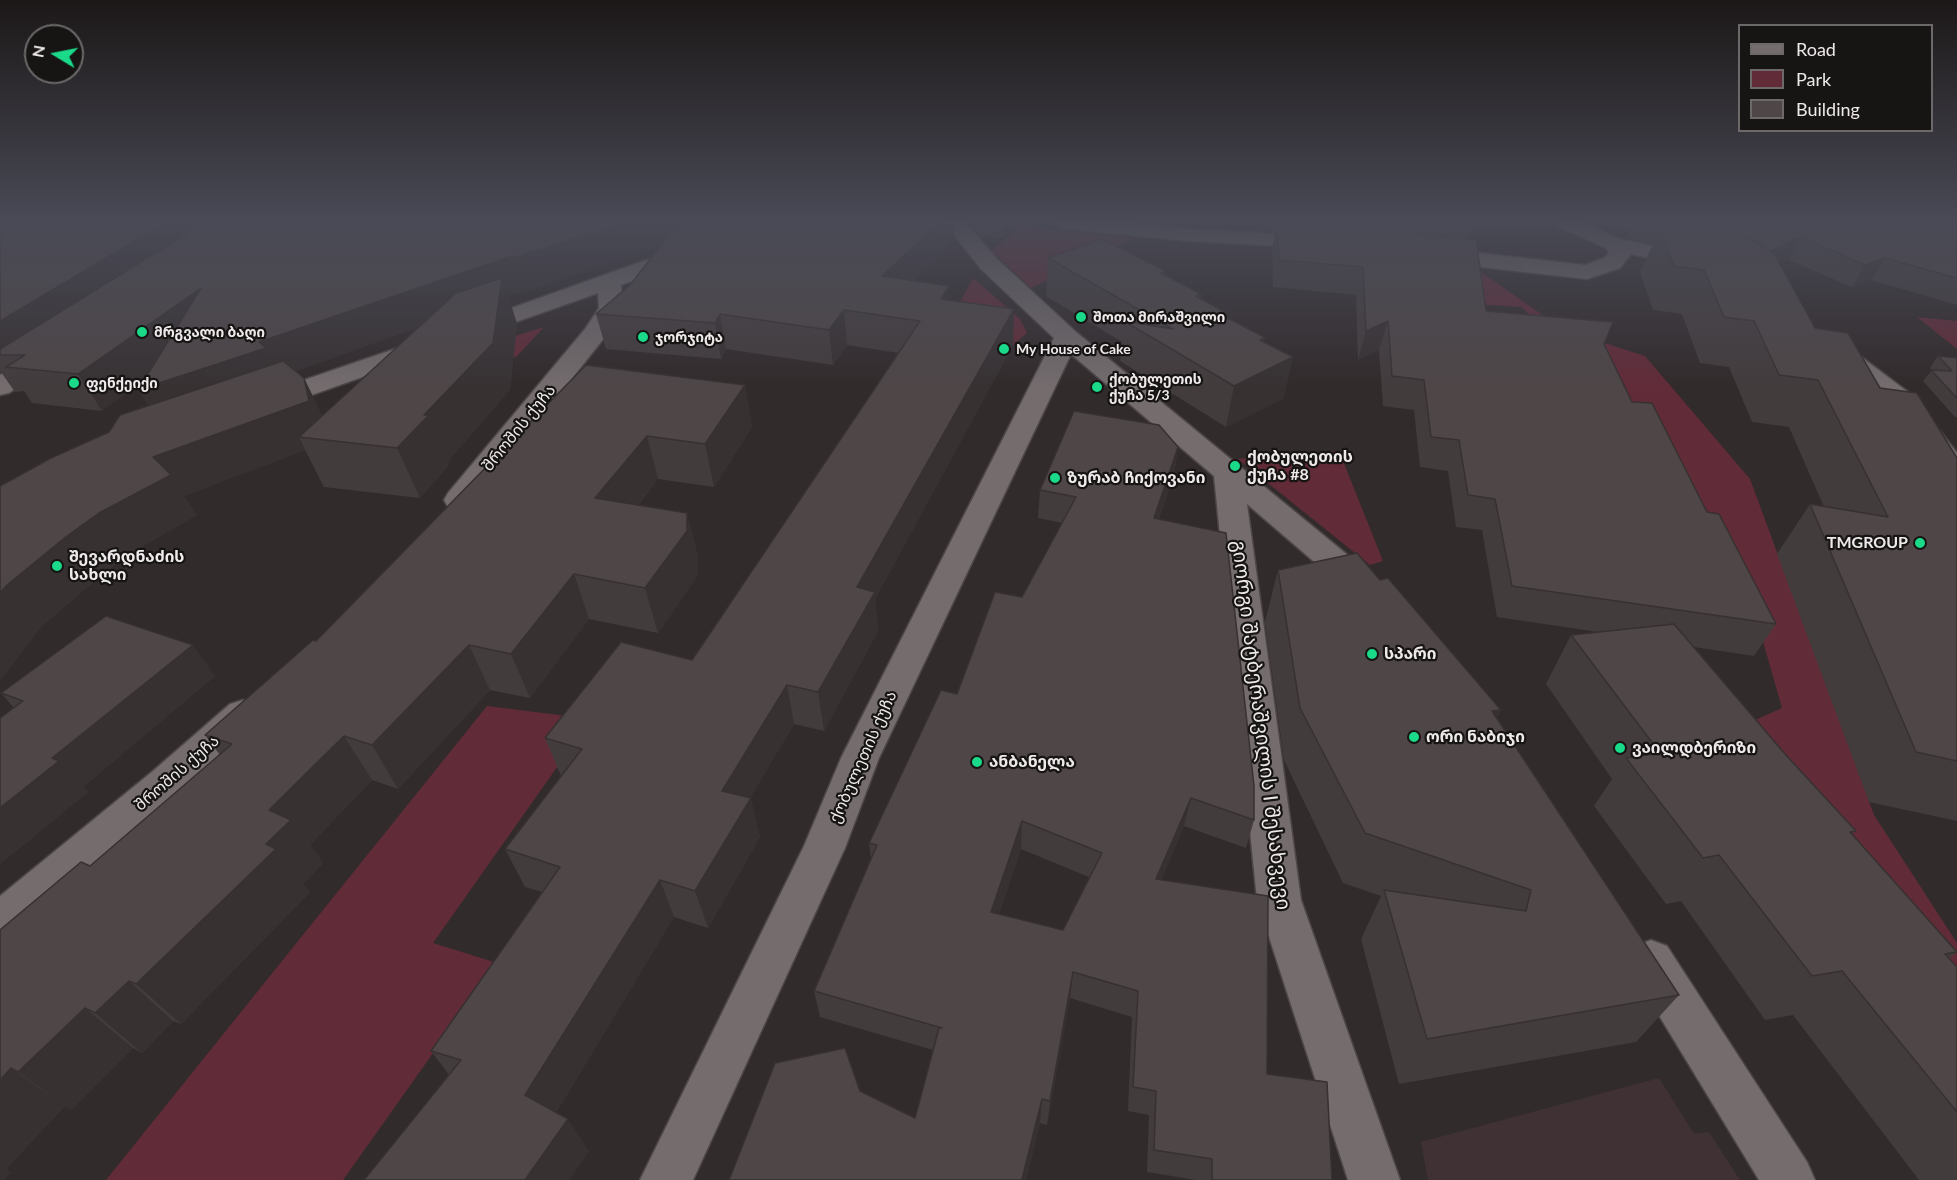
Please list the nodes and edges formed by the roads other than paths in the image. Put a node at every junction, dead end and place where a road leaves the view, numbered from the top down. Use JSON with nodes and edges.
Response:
{"nodes":[{"id":1,"x":620,"y":278,"type":"edge"},
{"id":2,"x":1004,"y":278,"type":"edge"},
{"id":3,"x":609,"y":282,"type":"junction"},
{"id":4,"x":1067,"y":337,"type":"junction"},
{"id":5,"x":1821,"y":338,"type":"edge"},
{"id":6,"x":64,"y":344,"type":"edge"},
{"id":7,"x":0,"y":387,"type":"edge"},
{"id":8,"x":248,"y":408,"type":"edge"},
{"id":9,"x":1228,"y":471,"type":"junction"},
{"id":10,"x":1957,"y":473,"type":"edge"},
{"id":11,"x":436,"y":523,"type":"edge"},
{"id":12,"x":1393,"y":613,"type":"edge"},
{"id":13,"x":263,"y":695,"type":"edge"},
{"id":14,"x":0,"y":923,"type":"edge"},
{"id":15,"x":1635,"y":936,"type":"edge"},
{"id":16,"x":668,"y":1178,"type":"edge"},
{"id":17,"x":1374,"y":1180,"type":"edge"},
{"id":18,"x":1789,"y":1180,"type":"edge"}],
"edges":[{"from":1,"to":3,"type":"street"},
{"from":2,"to":4,"type":"street"},
{"from":3,"to":8,"type":"street"},
{"from":3,"to":11,"type":"street","name":"შროშის ქუჩა"},
{"from":4,"to":9,"type":"street"},
{"from":4,"to":16,"type":"street","name":"ქობულეთის ქუჩა"},
{"from":5,"to":10,"type":"street"},
{"from":6,"to":7,"type":"street"},
{"from":9,"to":12,"type":"street"},
{"from":9,"to":17,"type":"street","name":"გიორგი შატბერაშვილის I შესახვევი"},
{"from":13,"to":14,"type":"street","name":"შროშის ქუჩა"},
{"from":15,"to":18,"type":"street"}]}
